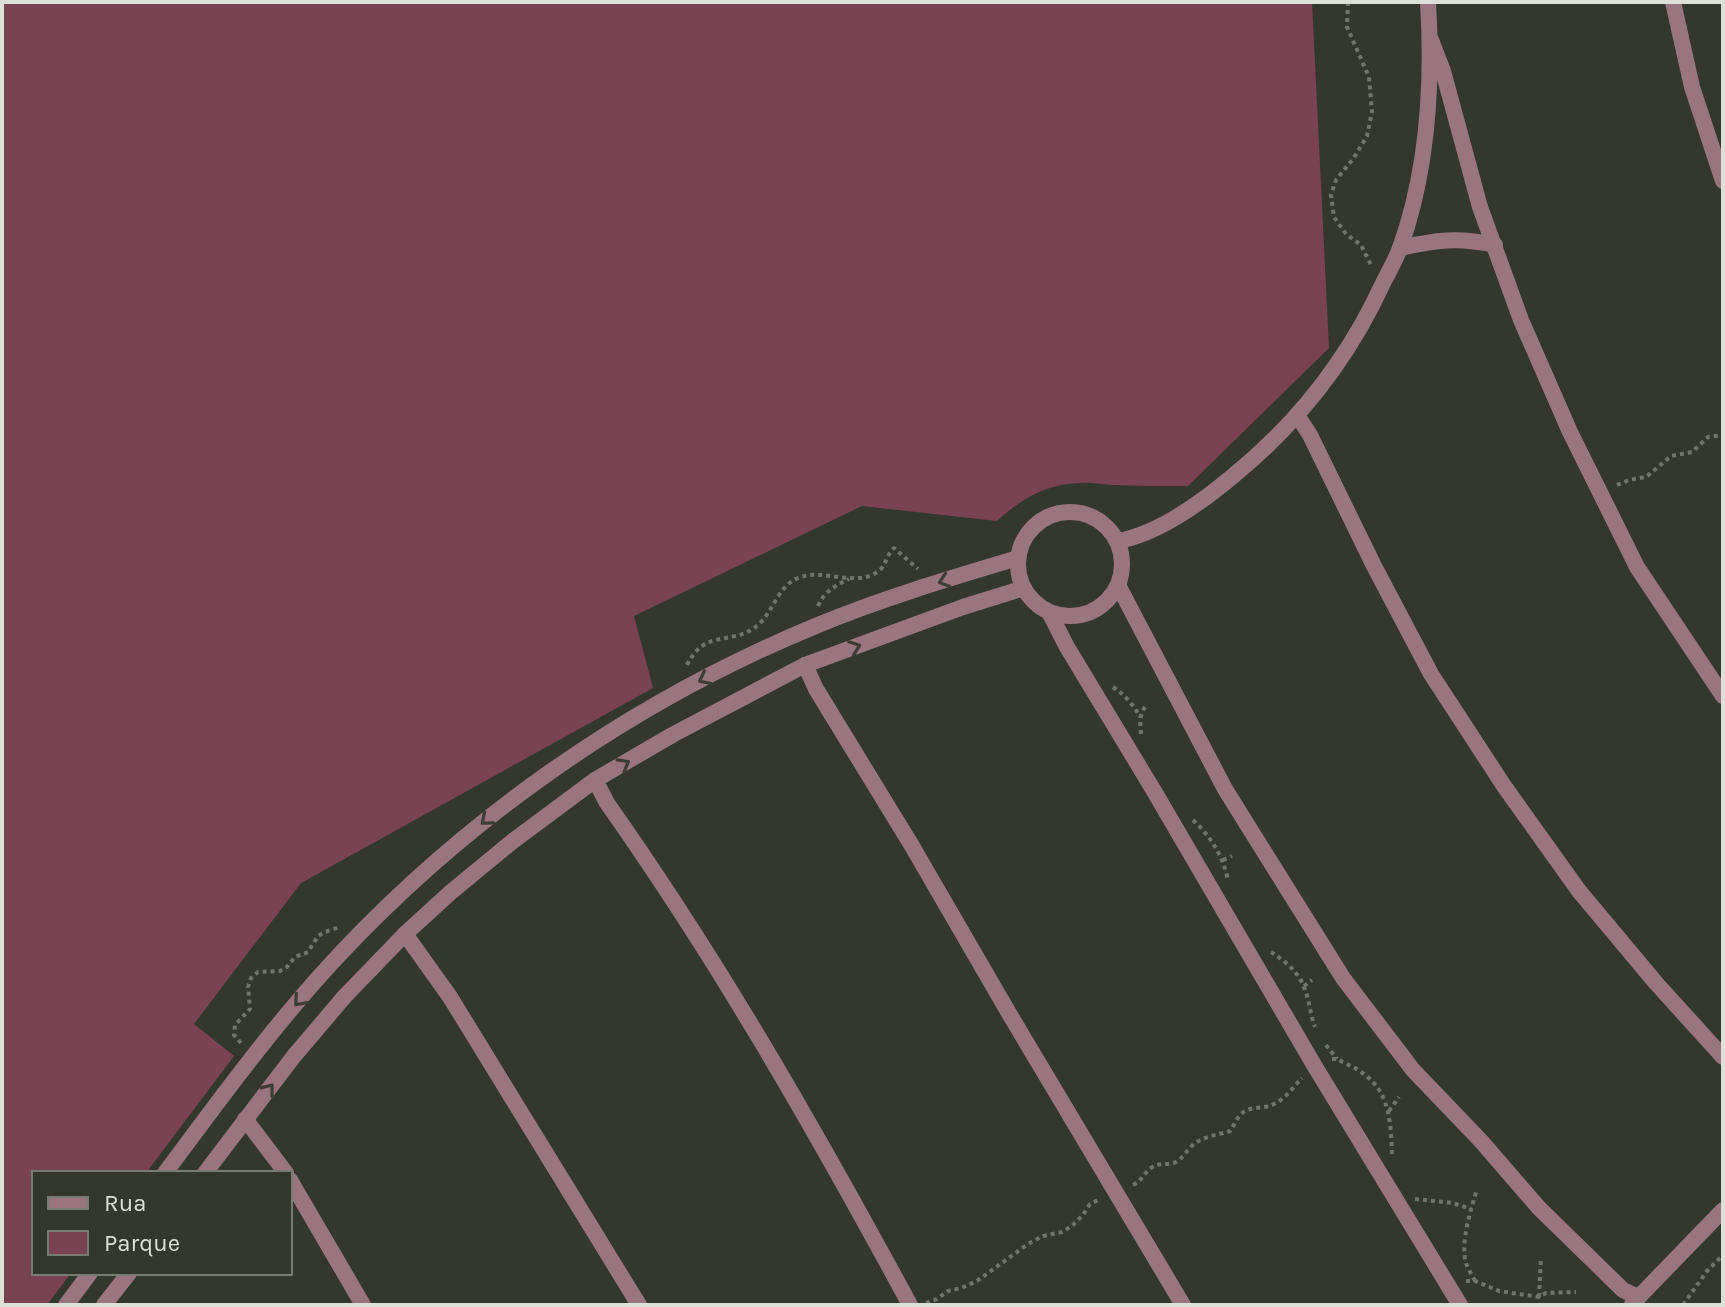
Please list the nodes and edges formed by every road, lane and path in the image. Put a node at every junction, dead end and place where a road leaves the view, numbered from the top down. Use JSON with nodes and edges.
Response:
{"nodes":[{"id":1,"x":1348,"y":2,"type":"edge"},
{"id":2,"x":1428,"y":2,"type":"edge"},
{"id":3,"x":1673,"y":2,"type":"edge"},
{"id":4,"x":1431,"y":40,"type":"junction"},
{"id":5,"x":1723,"y":181,"type":"edge"},
{"id":6,"x":1495,"y":245,"type":"junction"},
{"id":7,"x":1400,"y":248,"type":"junction"},
{"id":8,"x":1380,"y":290,"type":"junction"},
{"id":9,"x":1297,"y":415,"type":"junction"},
{"id":10,"x":1723,"y":435,"type":"edge"},
{"id":11,"x":1602,"y":495,"type":"junction"},
{"id":12,"x":1118,"y":541,"type":"junction"},
{"id":13,"x":1018,"y":558,"type":"junction"},
{"id":14,"x":850,"y":579,"type":"junction"},
{"id":15,"x":935,"y":583,"type":"junction"},
{"id":16,"x":1118,"y":585,"type":"junction"},
{"id":17,"x":1024,"y":588,"type":"junction"},
{"id":18,"x":1049,"y":612,"type":"junction"},
{"id":19,"x":819,"y":624,"type":"junction"},
{"id":20,"x":805,"y":665,"type":"junction"},
{"id":21,"x":1111,"y":685,"type":"dead end"},
{"id":22,"x":678,"y":692,"type":"junction"},
{"id":23,"x":1723,"y":696,"type":"edge"},
{"id":24,"x":1140,"y":717,"type":"dead end"},
{"id":25,"x":595,"y":780,"type":"junction"},
{"id":26,"x":1232,"y":856,"type":"dead end"},
{"id":27,"x":1223,"y":860,"type":"dead end"},
{"id":28,"x":363,"y":932,"type":"junction"},
{"id":29,"x":405,"y":934,"type":"junction"},
{"id":30,"x":1312,"y":980,"type":"dead end"},
{"id":31,"x":1304,"y":986,"type":"dead end"},
{"id":32,"x":255,"y":1054,"type":"junction"},
{"id":33,"x":1723,"y":1057,"type":"edge"},
{"id":34,"x":1314,"y":1065,"type":"junction"},
{"id":35,"x":1399,"y":1097,"type":"dead end"},
{"id":36,"x":1389,"y":1111,"type":"junction"},
{"id":37,"x":245,"y":1119,"type":"junction"},
{"id":38,"x":1392,"y":1162,"type":"dead end"},
{"id":39,"x":167,"y":1171,"type":"edge"},
{"id":40,"x":206,"y":1171,"type":"edge"},
{"id":41,"x":284,"y":1171,"type":"edge"},
{"id":42,"x":292,"y":1183,"type":"edge"},
{"id":43,"x":1477,"y":1189,"type":"dead end"},
{"id":44,"x":1410,"y":1190,"type":"dead end"},
{"id":45,"x":1114,"y":1191,"type":"junction"},
{"id":46,"x":1419,"y":1198,"type":"junction"},
{"id":47,"x":1409,"y":1200,"type":"dead end"},
{"id":48,"x":1471,"y":1209,"type":"junction"},
{"id":49,"x":1723,"y":1210,"type":"edge"},
{"id":50,"x":1723,"y":1255,"type":"edge"},
{"id":51,"x":1541,"y":1257,"type":"dead end"},
{"id":52,"x":88,"y":1275,"type":"edge"},
{"id":53,"x":127,"y":1275,"type":"edge"},
{"id":54,"x":1462,"y":1281,"type":"dead end"},
{"id":55,"x":1475,"y":1281,"type":"junction"},
{"id":56,"x":1576,"y":1292,"type":"dead end"},
{"id":57,"x":1539,"y":1297,"type":"junction"},
{"id":58,"x":1634,"y":1301,"type":"edge"},
{"id":59,"x":66,"y":1305,"type":"edge"},
{"id":60,"x":104,"y":1305,"type":"edge"},
{"id":61,"x":363,"y":1305,"type":"edge"},
{"id":62,"x":639,"y":1305,"type":"edge"},
{"id":63,"x":910,"y":1305,"type":"edge"},
{"id":64,"x":922,"y":1305,"type":"edge"},
{"id":65,"x":1183,"y":1305,"type":"edge"},
{"id":66,"x":1460,"y":1305,"type":"edge"},
{"id":67,"x":1683,"y":1305,"type":"edge"}],
"edges":[{"from":1,"to":8,"type":"path"},
{"from":2,"to":4,"type":"street"},
{"from":3,"to":5,"type":"street"},
{"from":4,"to":6,"type":"street"},
{"from":4,"to":7,"type":"street"},
{"from":6,"to":7,"type":"street"},
{"from":6,"to":11,"type":"street"},
{"from":7,"to":8,"type":"street"},
{"from":8,"to":9,"type":"street"},
{"from":9,"to":12,"type":"street"},
{"from":9,"to":33,"type":"street"},
{"from":10,"to":11,"type":"path"},
{"from":11,"to":23,"type":"street"},
{"from":12,"to":13,"type":"street"},
{"from":12,"to":16,"type":"street"},
{"from":13,"to":15,"type":"street","one_way":true},
{"from":13,"to":17,"type":"street"},
{"from":14,"to":15,"type":"path"},
{"from":14,"to":19,"type":"path"},
{"from":14,"to":22,"type":"path"},
{"from":15,"to":19,"type":"street"},
{"from":16,"to":18,"type":"street"},
{"from":16,"to":58,"type":"street"},
{"from":17,"to":18,"type":"street"},
{"from":20,"to":17,"type":"street","one_way":true},
{"from":18,"to":34,"type":"street"},
{"from":19,"to":22,"type":"street","one_way":true},
{"from":25,"to":20,"type":"street","one_way":true},
{"from":20,"to":45,"type":"street"},
{"from":21,"to":24,"type":"path"},
{"from":22,"to":28,"type":"street","one_way":true},
{"from":25,"to":29,"type":"street"},
{"from":25,"to":63,"type":"street"},
{"from":26,"to":27,"type":"path"},
{"from":28,"to":32,"type":"street","one_way":true},
{"from":28,"to":32,"type":"path"},
{"from":37,"to":29,"type":"street","one_way":true},
{"from":29,"to":62,"type":"street"},
{"from":30,"to":31,"type":"path"},
{"from":32,"to":39,"type":"street"},
{"from":34,"to":36,"type":"path"},
{"from":34,"to":45,"type":"path"},
{"from":34,"to":66,"type":"street"},
{"from":35,"to":36,"type":"path"},
{"from":36,"to":38,"type":"path"},
{"from":37,"to":40,"type":"street"},
{"from":37,"to":41,"type":"street"},
{"from":42,"to":61,"type":"street"},
{"from":43,"to":48,"type":"path"},
{"from":44,"to":46,"type":"path"},
{"from":45,"to":64,"type":"path"},
{"from":45,"to":65,"type":"street"},
{"from":46,"to":47,"type":"path"},
{"from":46,"to":48,"type":"path"},
{"from":48,"to":55,"type":"path"},
{"from":49,"to":58,"type":"street"},
{"from":50,"to":67,"type":"path"},
{"from":51,"to":57,"type":"path"},
{"from":52,"to":59,"type":"street"},
{"from":53,"to":60,"type":"street"},
{"from":54,"to":55,"type":"path"},
{"from":55,"to":57,"type":"path"},
{"from":56,"to":57,"type":"path"}]}
